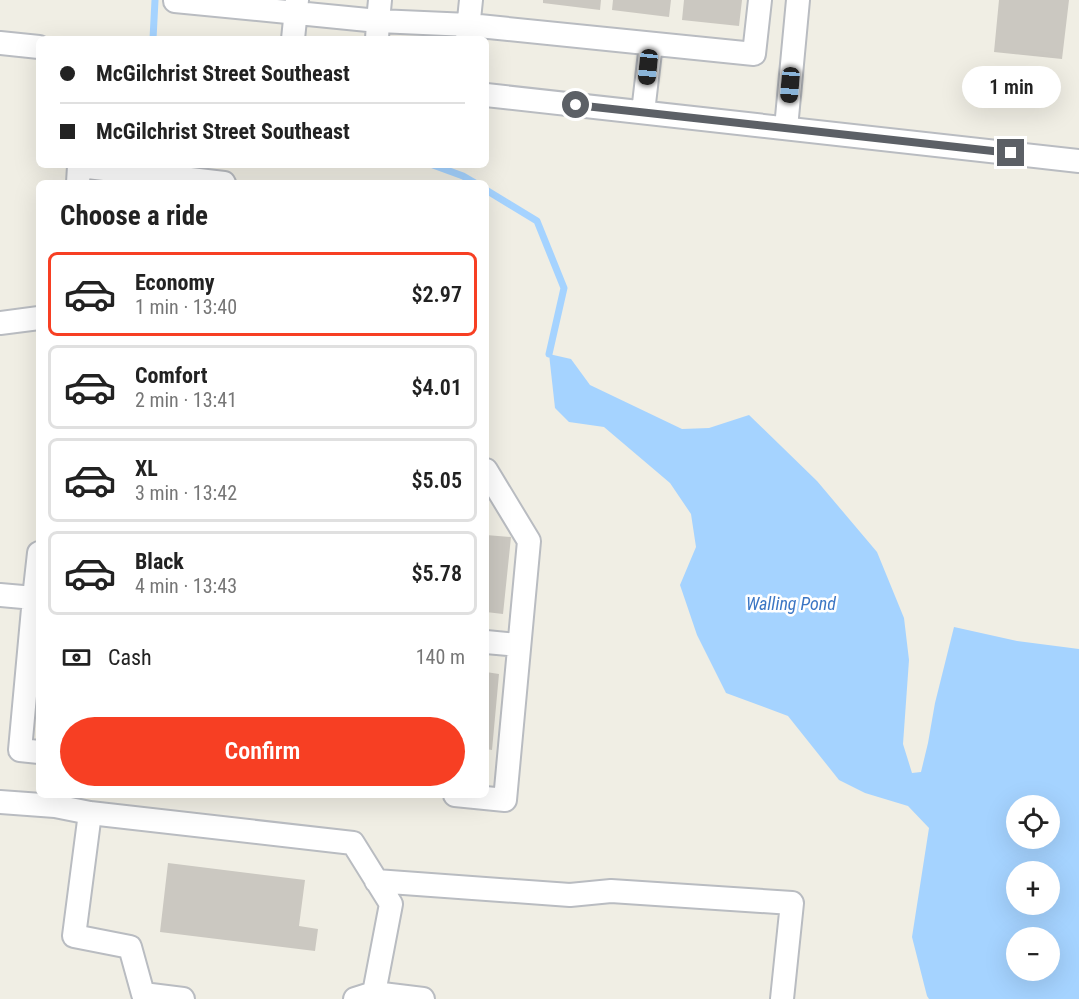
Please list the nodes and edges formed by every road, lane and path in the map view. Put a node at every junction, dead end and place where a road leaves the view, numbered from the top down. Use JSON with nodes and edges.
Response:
{"nodes":[{"id":1,"x":471,"y":0,"type":"edge"},
{"id":2,"x":760,"y":0,"type":"edge"},
{"id":3,"x":798,"y":0,"type":"edge"},
{"id":4,"x":175,"y":1,"type":"edge"},
{"id":5,"x":296,"y":7,"type":"edge"},
{"id":6,"x":378,"y":20,"type":"edge"},
{"id":7,"x":468,"y":32,"type":"edge"},
{"id":8,"x":294,"y":36,"type":"edge"},
{"id":9,"x":0,"y":43,"type":"edge"},
{"id":10,"x":651,"y":44,"type":"junction"},
{"id":11,"x":36,"y":47,"type":"edge"},
{"id":12,"x":489,"y":95,"type":"edge"},
{"id":13,"x":643,"y":112,"type":"junction"},
{"id":14,"x":786,"y":128,"type":"junction"},
{"id":15,"x":1079,"y":161,"type":"edge"},
{"id":16,"x":97,"y":168,"type":"edge"},
{"id":17,"x":199,"y":180,"type":"edge"},
{"id":18,"x":36,"y":318,"type":"edge"},
{"id":19,"x":0,"y":323,"type":"edge"},
{"id":20,"x":489,"y":475,"type":"edge"},
{"id":21,"x":0,"y":595,"type":"edge"},
{"id":22,"x":36,"y":598,"type":"edge"},
{"id":23,"x":489,"y":642,"type":"edge"},
{"id":24,"x":519,"y":645,"type":"junction"},
{"id":25,"x":36,"y":752,"type":"edge"},
{"id":26,"x":485,"y":798,"type":"edge"},
{"id":27,"x":0,"y":802,"type":"edge"},
{"id":28,"x":90,"y":813,"type":"junction"},
{"id":29,"x":376,"y":881,"type":"junction"},
{"id":30,"x":364,"y":996,"type":"edge"},
{"id":31,"x":183,"y":999,"type":"edge"},
{"id":32,"x":423,"y":999,"type":"edge"},
{"id":33,"x":782,"y":999,"type":"edge"}],
"edges":[{"from":1,"to":7,"type":"street"},
{"from":2,"to":10,"type":"street"},
{"from":3,"to":14,"type":"street"},
{"from":4,"to":5,"type":"street"},
{"from":5,"to":6,"type":"street"},
{"from":5,"to":8,"type":"street"},
{"from":6,"to":7,"type":"street"},
{"from":7,"to":10,"type":"street"},
{"from":9,"to":11,"type":"street"},
{"from":10,"to":13,"type":"street"},
{"from":12,"to":13,"type":"street"},
{"from":13,"to":14,"type":"street"},
{"from":14,"to":15,"type":"street"},
{"from":16,"to":17,"type":"street"},
{"from":18,"to":19,"type":"street"},
{"from":20,"to":24,"type":"street"},
{"from":21,"to":22,"type":"street"},
{"from":22,"to":25,"type":"street"},
{"from":23,"to":24,"type":"street"},
{"from":24,"to":26,"type":"street"},
{"from":27,"to":28,"type":"street"},
{"from":28,"to":29,"type":"street"},
{"from":28,"to":31,"type":"street"},
{"from":29,"to":30,"type":"street"},
{"from":29,"to":33,"type":"street"},
{"from":30,"to":32,"type":"street"}]}
